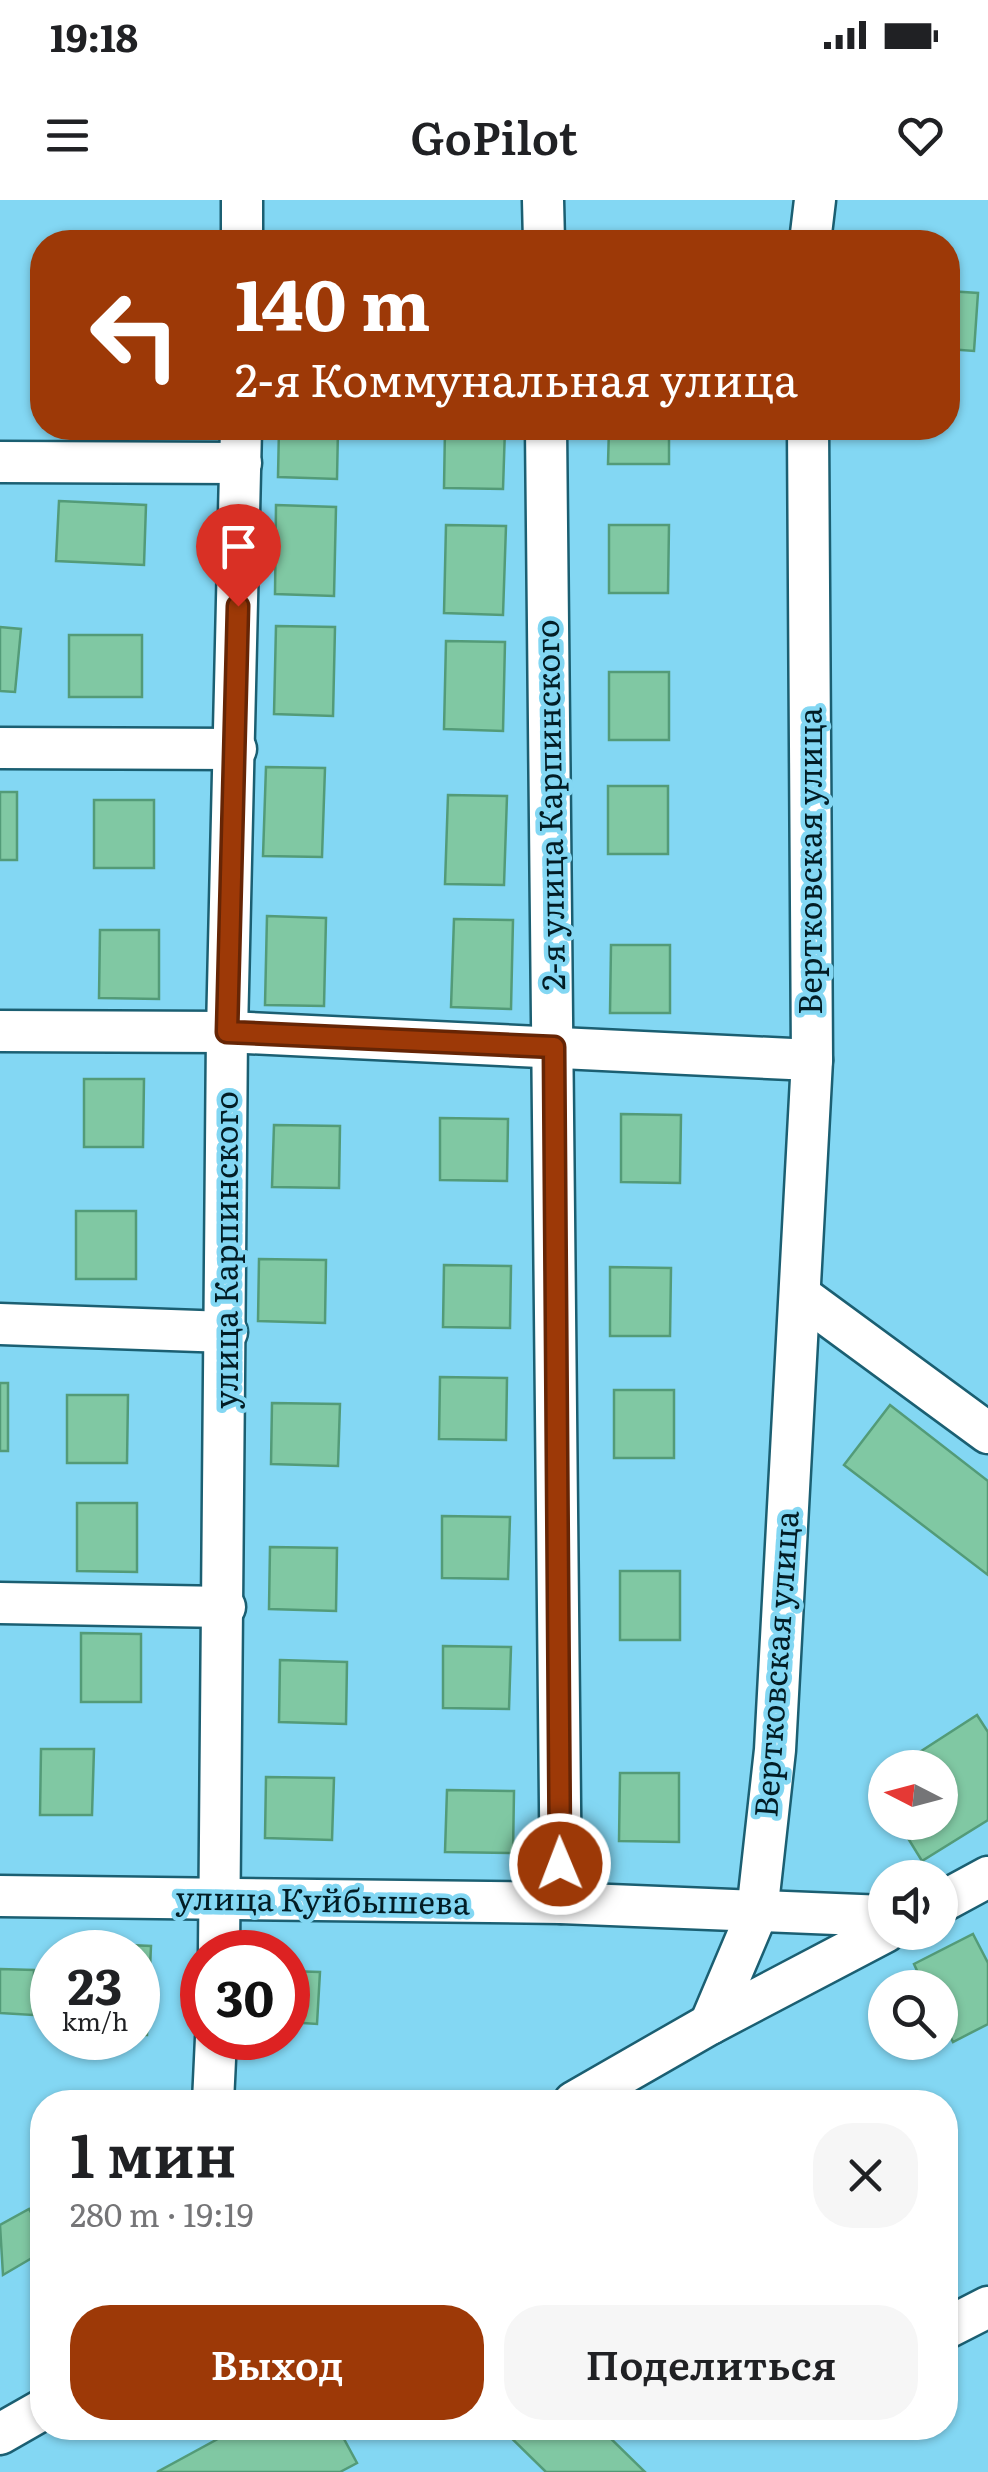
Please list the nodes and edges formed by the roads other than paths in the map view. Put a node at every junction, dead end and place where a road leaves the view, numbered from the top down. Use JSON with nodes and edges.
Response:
{"nodes":[{"id":1,"x":242,"y":200,"type":"edge"},
{"id":2,"x":543,"y":200,"type":"edge"},
{"id":3,"x":815,"y":200,"type":"edge"},
{"id":4,"x":242,"y":230,"type":"edge"},
{"id":5,"x":544,"y":230,"type":"edge"},
{"id":6,"x":811,"y":230,"type":"edge"},
{"id":7,"x":546,"y":440,"type":"edge"},
{"id":8,"x":808,"y":440,"type":"edge"},
{"id":9,"x":241,"y":445,"type":"edge"},
{"id":10,"x":0,"y":462,"type":"edge"},
{"id":11,"x":0,"y":748,"type":"edge"},
{"id":12,"x":236,"y":749,"type":"junction"},
{"id":13,"x":0,"y":1031,"type":"edge"},
{"id":14,"x":227,"y":1032,"type":"junction"},
{"id":15,"x":554,"y":1047,"type":"junction"},
{"id":16,"x":812,"y":1060,"type":"junction"},
{"id":17,"x":800,"y":1295,"type":"junction"},
{"id":18,"x":0,"y":1324,"type":"edge"},
{"id":19,"x":227,"y":1332,"type":"junction"},
{"id":20,"x":988,"y":1433,"type":"edge"},
{"id":21,"x":0,"y":1602,"type":"edge"},
{"id":22,"x":225,"y":1607,"type":"junction"},
{"id":23,"x":988,"y":1877,"type":"edge"},
{"id":24,"x":958,"y":1893,"type":"edge"},
{"id":25,"x":0,"y":1896,"type":"edge"},
{"id":26,"x":221,"y":1901,"type":"junction"},
{"id":27,"x":561,"y":1903,"type":"junction"},
{"id":28,"x":758,"y":1914,"type":"junction"},
{"id":29,"x":868,"y":1916,"type":"edge"},
{"id":30,"x":220,"y":1930,"type":"edge"},
{"id":31,"x":868,"y":1941,"type":"edge"},
{"id":32,"x":710,"y":2024,"type":"junction"},
{"id":33,"x":215,"y":2060,"type":"edge"},
{"id":34,"x":214,"y":2090,"type":"edge"},
{"id":35,"x":595,"y":2090,"type":"edge"},
{"id":36,"x":988,"y":2308,"type":"edge"},
{"id":37,"x":958,"y":2323,"type":"edge"},
{"id":38,"x":30,"y":2417,"type":"edge"},
{"id":39,"x":0,"y":2434,"type":"edge"}],
"edges":[{"from":1,"to":4,"type":"street"},
{"from":2,"to":5,"type":"street"},
{"from":3,"to":6,"type":"street"},
{"from":7,"to":15,"type":"street","name":"2-я улица Карпинского"},
{"from":8,"to":16,"type":"street","name":"Вертковская улица"},
{"from":9,"to":10,"type":"street"},
{"from":9,"to":12,"type":"street","name":"улица Карпинского"},
{"from":11,"to":12,"type":"street"},
{"from":12,"to":14,"type":"street","name":"улица Карпинского"},
{"from":13,"to":14,"type":"street"},
{"from":14,"to":15,"type":"street"},
{"from":14,"to":19,"type":"street","name":"улица Карпинского"},
{"from":15,"to":16,"type":"street"},
{"from":15,"to":27,"type":"street","name":"2-я улица Карпинского"},
{"from":16,"to":17,"type":"street","name":"Вертковская улица"},
{"from":17,"to":20,"type":"street"},
{"from":17,"to":28,"type":"street","name":"Вертковская улица"},
{"from":18,"to":19,"type":"street"},
{"from":19,"to":22,"type":"street","name":"улица Карпинского"},
{"from":21,"to":22,"type":"street"},
{"from":22,"to":26,"type":"street","name":"улица Карпинского"},
{"from":23,"to":24,"type":"street"},
{"from":25,"to":26,"type":"street","name":"улица Куйбышева"},
{"from":26,"to":27,"type":"street","name":"улица Куйбышева"},
{"from":26,"to":30,"type":"street","name":"улица Карпинского"},
{"from":27,"to":28,"type":"street","name":"улица Куйбышева"},
{"from":28,"to":29,"type":"street","name":"улица Куйбышева"},
{"from":28,"to":32,"type":"street","name":"Вертковская улица"},
{"from":31,"to":32,"type":"street"},
{"from":32,"to":35,"type":"street"},
{"from":33,"to":34,"type":"street"},
{"from":36,"to":37,"type":"street"},
{"from":38,"to":39,"type":"street"}]}
